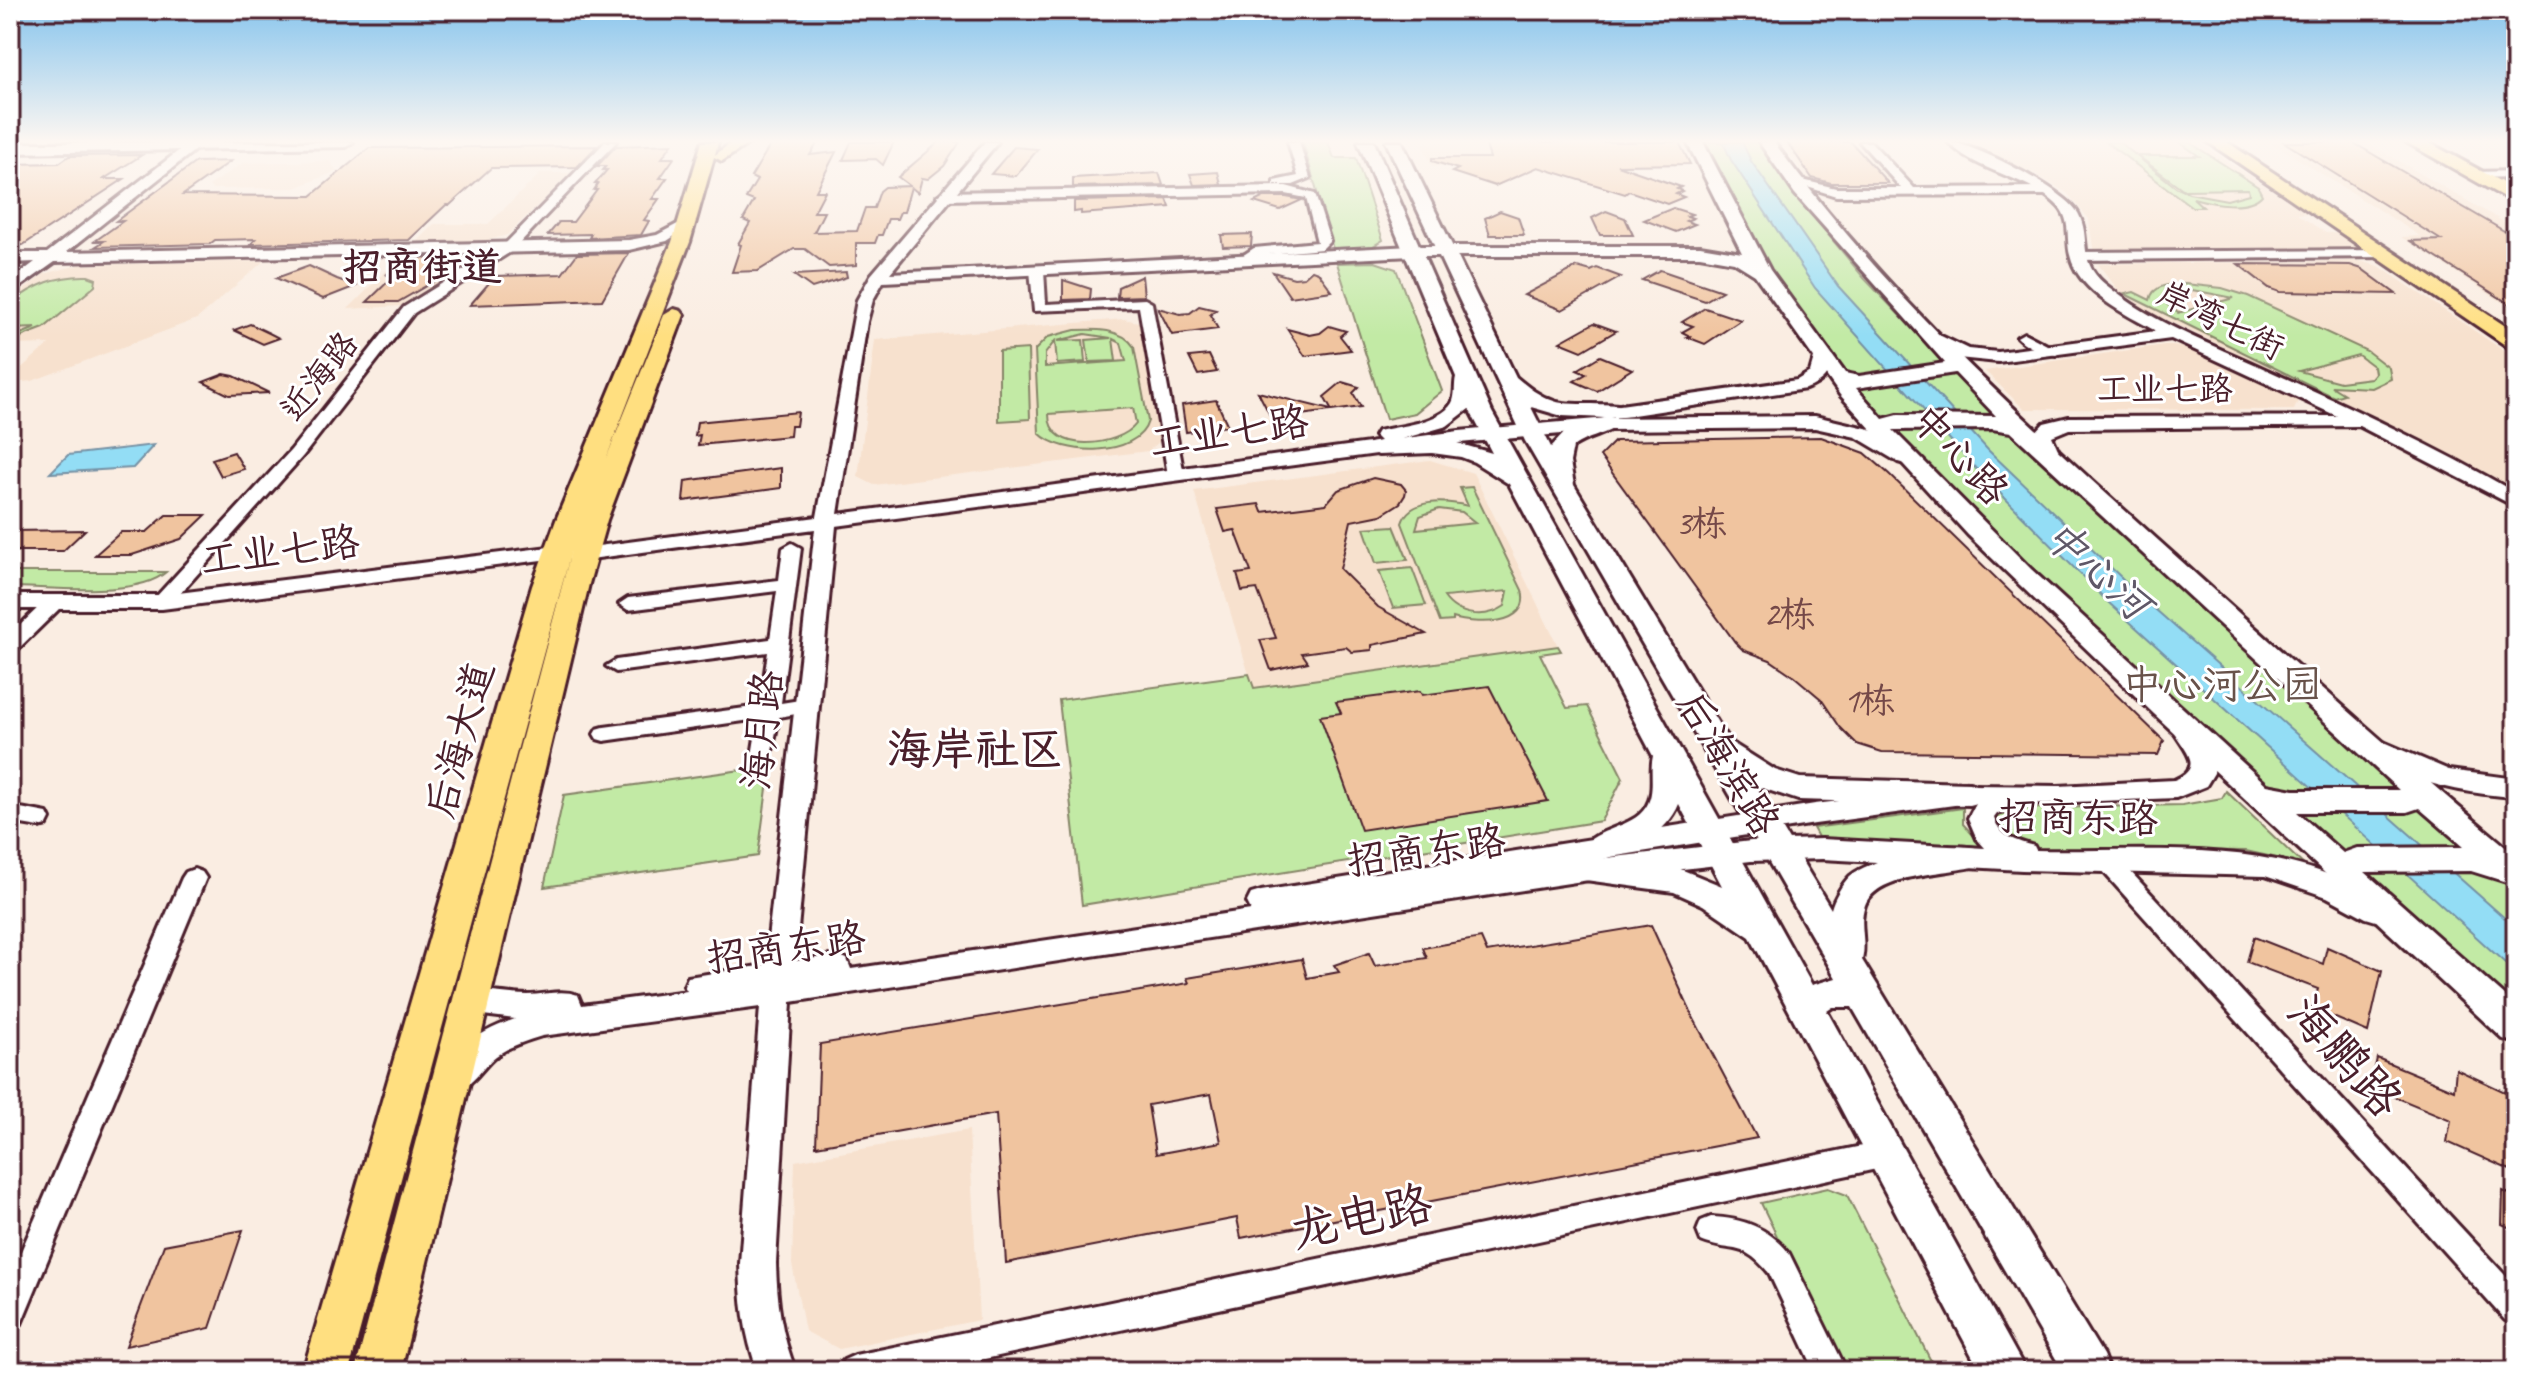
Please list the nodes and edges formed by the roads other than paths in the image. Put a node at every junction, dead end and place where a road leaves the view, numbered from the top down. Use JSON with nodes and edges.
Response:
{"nodes":[{"id":1,"x":109,"y":206,"type":"edge"},
{"id":2,"x":548,"y":206,"type":"edge"},
{"id":3,"x":693,"y":206,"type":"edge"},
{"id":4,"x":706,"y":206,"type":"edge"},
{"id":5,"x":934,"y":206,"type":"edge"},
{"id":6,"x":1314,"y":206,"type":"edge"},
{"id":7,"x":1393,"y":206,"type":"edge"},
{"id":8,"x":1425,"y":206,"type":"edge"},
{"id":9,"x":1728,"y":206,"type":"edge"},
{"id":10,"x":1816,"y":206,"type":"edge"},
{"id":11,"x":2063,"y":206,"type":"edge"},
{"id":12,"x":2313,"y":206,"type":"edge"},
{"id":13,"x":2330,"y":206,"type":"edge"},
{"id":14,"x":687,"y":223,"type":"junction"},
{"id":15,"x":1743,"y":237,"type":"junction"},
{"id":16,"x":629,"y":245,"type":"junction"},
{"id":17,"x":508,"y":248,"type":"junction"},
{"id":18,"x":1445,"y":250,"type":"junction"},
{"id":19,"x":1412,"y":251,"type":"junction"},
{"id":20,"x":1700,"y":251,"type":"junction"},
{"id":21,"x":2385,"y":254,"type":"junction"},
{"id":22,"x":2077,"y":256,"type":"junction"},
{"id":23,"x":44,"y":257,"type":"junction"},
{"id":24,"x":10,"y":258,"type":"edge"},
{"id":25,"x":1242,"y":260,"type":"junction"},
{"id":26,"x":671,"y":268,"type":"junction"},
{"id":27,"x":1037,"y":270,"type":"junction"},
{"id":28,"x":1762,"y":272,"type":"junction"},
{"id":29,"x":10,"y":277,"type":"edge"},
{"id":30,"x":877,"y":278,"type":"junction"},
{"id":31,"x":10,"y":289,"type":"edge"},
{"id":32,"x":2516,"y":328,"type":"edge"},
{"id":33,"x":2175,"y":333,"type":"junction"},
{"id":34,"x":2024,"y":337,"type":"dead end"},
{"id":35,"x":1935,"y":340,"type":"junction"},
{"id":36,"x":2516,"y":342,"type":"edge"},
{"id":37,"x":2056,"y":351,"type":"junction"},
{"id":38,"x":1950,"y":366,"type":"junction"},
{"id":39,"x":1840,"y":373,"type":"junction"},
{"id":40,"x":1503,"y":375,"type":"junction"},
{"id":41,"x":1465,"y":378,"type":"junction"},
{"id":42,"x":1749,"y":393,"type":"junction"},
{"id":43,"x":1616,"y":417,"type":"junction"},
{"id":44,"x":2364,"y":421,"type":"junction"},
{"id":45,"x":1778,"y":422,"type":"junction"},
{"id":46,"x":1528,"y":426,"type":"junction"},
{"id":47,"x":1890,"y":426,"type":"junction"},
{"id":48,"x":2018,"y":427,"type":"junction"},
{"id":49,"x":1490,"y":429,"type":"junction"},
{"id":50,"x":1377,"y":443,"type":"junction"},
{"id":51,"x":2051,"y":456,"type":"junction"},
{"id":52,"x":1905,"y":458,"type":"junction"},
{"id":53,"x":1175,"y":470,"type":"junction"},
{"id":54,"x":1522,"y":488,"type":"junction"},
{"id":55,"x":1566,"y":491,"type":"junction"},
{"id":56,"x":2516,"y":501,"type":"edge"},
{"id":57,"x":827,"y":516,"type":"junction"},
{"id":58,"x":1583,"y":519,"type":"junction"},
{"id":59,"x":1541,"y":522,"type":"junction"},
{"id":60,"x":792,"y":548,"type":"dead end"},
{"id":61,"x":576,"y":550,"type":"junction"},
{"id":62,"x":787,"y":584,"type":"junction"},
{"id":63,"x":10,"y":602,"type":"edge"},
{"id":64,"x":162,"y":602,"type":"junction"},
{"id":65,"x":54,"y":603,"type":"junction"},
{"id":66,"x":628,"y":604,"type":"dead end"},
{"id":67,"x":779,"y":644,"type":"junction"},
{"id":68,"x":10,"y":646,"type":"edge"},
{"id":69,"x":616,"y":666,"type":"dead end"},
{"id":70,"x":1677,"y":677,"type":"junction"},
{"id":71,"x":1628,"y":683,"type":"junction"},
{"id":72,"x":806,"y":706,"type":"junction"},
{"id":73,"x":770,"y":711,"type":"junction"},
{"id":74,"x":2173,"y":716,"type":"junction"},
{"id":75,"x":2350,"y":729,"type":"junction"},
{"id":76,"x":604,"y":734,"type":"dead end"},
{"id":77,"x":1716,"y":743,"type":"junction"},
{"id":78,"x":1665,"y":750,"type":"junction"},
{"id":79,"x":763,"y":756,"type":"dead end"},
{"id":80,"x":2516,"y":788,"type":"edge"},
{"id":81,"x":1969,"y":794,"type":"junction"},
{"id":82,"x":2259,"y":794,"type":"junction"},
{"id":83,"x":2058,"y":795,"type":"junction"},
{"id":84,"x":2413,"y":796,"type":"junction"},
{"id":85,"x":10,"y":814,"type":"edge"},
{"id":86,"x":39,"y":819,"type":"dead end"},
{"id":87,"x":1771,"y":836,"type":"junction"},
{"id":88,"x":1715,"y":842,"type":"junction"},
{"id":89,"x":1968,"y":857,"type":"junction"},
{"id":90,"x":1593,"y":859,"type":"junction"},
{"id":91,"x":2080,"y":861,"type":"junction"},
{"id":92,"x":2108,"y":862,"type":"junction"},
{"id":93,"x":2352,"y":867,"type":"junction"},
{"id":94,"x":2516,"y":873,"type":"edge"},
{"id":95,"x":194,"y":878,"type":"dead end"},
{"id":96,"x":1768,"y":937,"type":"junction"},
{"id":97,"x":2424,"y":944,"type":"junction"},
{"id":98,"x":1857,"y":981,"type":"junction"},
{"id":99,"x":778,"y":983,"type":"junction"},
{"id":100,"x":470,"y":1003,"type":"junction"},
{"id":101,"x":1806,"y":1007,"type":"junction"},
{"id":102,"x":2516,"y":1028,"type":"edge"},
{"id":103,"x":450,"y":1085,"type":"junction"},
{"id":104,"x":1886,"y":1154,"type":"junction"},
{"id":105,"x":1711,"y":1231,"type":"dead end"},
{"id":106,"x":2516,"y":1309,"type":"edge"},
{"id":107,"x":10,"y":1313,"type":"edge"},
{"id":108,"x":326,"y":1371,"type":"edge"},
{"id":109,"x":378,"y":1371,"type":"edge"},
{"id":110,"x":777,"y":1371,"type":"edge"},
{"id":111,"x":855,"y":1371,"type":"edge"},
{"id":112,"x":1831,"y":1371,"type":"edge"},
{"id":113,"x":2004,"y":1371,"type":"edge"},
{"id":114,"x":2087,"y":1371,"type":"edge"}],
"edges":[{"from":1,"to":23,"type":"street"},
{"from":2,"to":17,"type":"street","name":"近海路"},
{"from":3,"to":14,"type":"main road","name":"后海大道"},
{"from":4,"to":61,"type":"main road","name":"后海大道"},
{"from":5,"to":30,"type":"street","name":"海月路"},
{"from":6,"to":25,"type":"street"},
{"from":7,"to":19,"type":"main road","name":"后海滨路"},
{"from":8,"to":18,"type":"main road","name":"后海滨路"},
{"from":9,"to":15,"type":"main road","name":"中心路"},
{"from":10,"to":35,"type":"main road","name":"中心路"},
{"from":11,"to":22,"type":"street"},
{"from":12,"to":21,"type":"main road"},
{"from":13,"to":32,"type":"main road"},
{"from":14,"to":16,"type":"street"},
{"from":14,"to":26,"type":"main road","name":"后海大道"},
{"from":15,"to":20,"type":"main road"},
{"from":15,"to":28,"type":"main road","name":"中心路"},
{"from":16,"to":17,"type":"street"},
{"from":16,"to":26,"type":"street"},
{"from":17,"to":23,"type":"street"},
{"from":17,"to":64,"type":"street","name":"近海路"},
{"from":18,"to":19,"type":"street"},
{"from":18,"to":20,"type":"street"},
{"from":18,"to":40,"type":"main road","name":"后海滨路"},
{"from":19,"to":25,"type":"street"},
{"from":19,"to":41,"type":"main road","name":"后海滨路"},
{"from":20,"to":28,"type":"main road"},
{"from":21,"to":22,"type":"street"},
{"from":21,"to":36,"type":"main road"},
{"from":22,"to":33,"type":"street","name":"岸湾七街"},
{"from":23,"to":24,"type":"street"},
{"from":23,"to":29,"type":"street"},
{"from":23,"to":31,"type":"street"},
{"from":25,"to":27,"type":"street"},
{"from":26,"to":61,"type":"main road","name":"后海大道"},
{"from":27,"to":30,"type":"street"},
{"from":27,"to":53,"type":"street"},
{"from":28,"to":39,"type":"main road","name":"中心路"},
{"from":30,"to":57,"type":"street","name":"海月路"},
{"from":33,"to":37,"type":"street","name":"工业七路"},
{"from":33,"to":44,"type":"street","name":"岸湾七街"},
{"from":34,"to":37,"type":"street"},
{"from":35,"to":37,"type":"street","name":"工业七路"},
{"from":35,"to":38,"type":"main road","name":"中心路"},
{"from":38,"to":39,"type":"main road"},
{"from":38,"to":48,"type":"main road","name":"中心路"},
{"from":39,"to":42,"type":"street","name":"工业七路"},
{"from":39,"to":47,"type":"main road","name":"中心路"},
{"from":40,"to":43,"type":"main road"},
{"from":40,"to":46,"type":"main road","name":"后海滨路"},
{"from":41,"to":49,"type":"main road","name":"后海滨路"},
{"from":41,"to":50,"type":"main road"},
{"from":42,"to":43,"type":"street","name":"工业七路"},
{"from":42,"to":45,"type":"street"},
{"from":43,"to":45,"type":"street","name":"工业七路"},
{"from":43,"to":46,"type":"street","name":"工业七路"},
{"from":43,"to":55,"type":"main road"},
{"from":44,"to":51,"type":"street","name":"工业七路"},
{"from":44,"to":56,"type":"street","name":"岸湾七街"},
{"from":45,"to":52,"type":"street","name":"工业七路"},
{"from":46,"to":49,"type":"street","name":"工业七路"},
{"from":46,"to":55,"type":"main road","name":"后海滨路"},
{"from":47,"to":48,"type":"main road"},
{"from":47,"to":52,"type":"main road","name":"中心路"},
{"from":48,"to":51,"type":"main road","name":"中心路"},
{"from":49,"to":50,"type":"street","name":"工业七路"},
{"from":49,"to":54,"type":"main road","name":"后海滨路"},
{"from":50,"to":53,"type":"street","name":"工业七路"},
{"from":50,"to":54,"type":"main road"},
{"from":51,"to":75,"type":"main road","name":"中心路"},
{"from":52,"to":74,"type":"main road","name":"中心路"},
{"from":53,"to":57,"type":"street","name":"工业七路"},
{"from":54,"to":59,"type":"main road","name":"后海滨路"},
{"from":55,"to":58,"type":"main road","name":"后海滨路"},
{"from":57,"to":61,"type":"street","name":"工业七路"},
{"from":57,"to":72,"type":"street","name":"海月路"},
{"from":58,"to":59,"type":"main road"},
{"from":58,"to":70,"type":"main road","name":"后海滨路"},
{"from":59,"to":71,"type":"main road","name":"后海滨路"},
{"from":60,"to":62,"type":"street"},
{"from":61,"to":64,"type":"street","name":"工业七路"},
{"from":61,"to":100,"type":"main road","name":"后海大道"},
{"from":61,"to":108,"type":"main road","name":"后海大道"},
{"from":62,"to":66,"type":"street"},
{"from":62,"to":67,"type":"street"},
{"from":63,"to":65,"type":"street","name":"工业七路"},
{"from":64,"to":65,"type":"street","name":"工业七路"},
{"from":65,"to":68,"type":"street"},
{"from":67,"to":69,"type":"street"},
{"from":67,"to":73,"type":"street"},
{"from":70,"to":71,"type":"main road"},
{"from":70,"to":77,"type":"main road","name":"后海滨路"},
{"from":71,"to":78,"type":"main road","name":"后海滨路"},
{"from":72,"to":73,"type":"street"},
{"from":72,"to":99,"type":"street","name":"海月路"},
{"from":73,"to":76,"type":"street"},
{"from":73,"to":79,"type":"street"},
{"from":74,"to":82,"type":"main road","name":"中心路"},
{"from":74,"to":83,"type":"street","name":"招商东路"},
{"from":75,"to":80,"type":"street"},
{"from":75,"to":84,"type":"main road","name":"中心路"},
{"from":77,"to":81,"type":"main road"},
{"from":77,"to":87,"type":"main road","name":"后海滨路"},
{"from":78,"to":88,"type":"main road","name":"后海滨路"},
{"from":78,"to":90,"type":"main road"},
{"from":81,"to":83,"type":"street","name":"招商东路"},
{"from":81,"to":87,"type":"street","name":"招商东路"},
{"from":82,"to":84,"type":"main road"},
{"from":82,"to":93,"type":"main road","name":"中心路"},
{"from":83,"to":91,"type":"street"},
{"from":84,"to":94,"type":"main road","name":"中心路"},
{"from":85,"to":86,"type":"street"},
{"from":87,"to":88,"type":"street","name":"招商东路"},
{"from":87,"to":89,"type":"street","name":"招商东路"},
{"from":87,"to":98,"type":"main road","name":"后海滨路"},
{"from":88,"to":90,"type":"street","name":"招商东路"},
{"from":88,"to":96,"type":"main road","name":"后海滨路"},
{"from":89,"to":91,"type":"street","name":"招商东路"},
{"from":89,"to":98,"type":"main road"},
{"from":90,"to":96,"type":"main road"},
{"from":90,"to":99,"type":"street","name":"招商东路"},
{"from":91,"to":92,"type":"street","name":"招商东路"},
{"from":92,"to":97,"type":"street","name":"招商东路"},
{"from":92,"to":106,"type":"street","name":"海鹏路"},
{"from":93,"to":94,"type":"main road"},
{"from":93,"to":97,"type":"main road","name":"中心路"},
{"from":95,"to":107,"type":"street"},
{"from":96,"to":101,"type":"main road","name":"后海滨路"},
{"from":97,"to":102,"type":"main road","name":"中心路"},
{"from":98,"to":101,"type":"main road"},
{"from":98,"to":114,"type":"main road","name":"后海滨路"},
{"from":99,"to":100,"type":"street","name":"招商东路"},
{"from":99,"to":103,"type":"street","name":"招商东路"},
{"from":99,"to":110,"type":"street","name":"海月路"},
{"from":100,"to":103,"type":"main road","name":"后海大道"},
{"from":101,"to":104,"type":"main road","name":"后海滨路"},
{"from":103,"to":109,"type":"main road","name":"后海大道"},
{"from":104,"to":111,"type":"street","name":"龙电路"},
{"from":104,"to":113,"type":"main road","name":"后海滨路"},
{"from":105,"to":112,"type":"street"}]}
